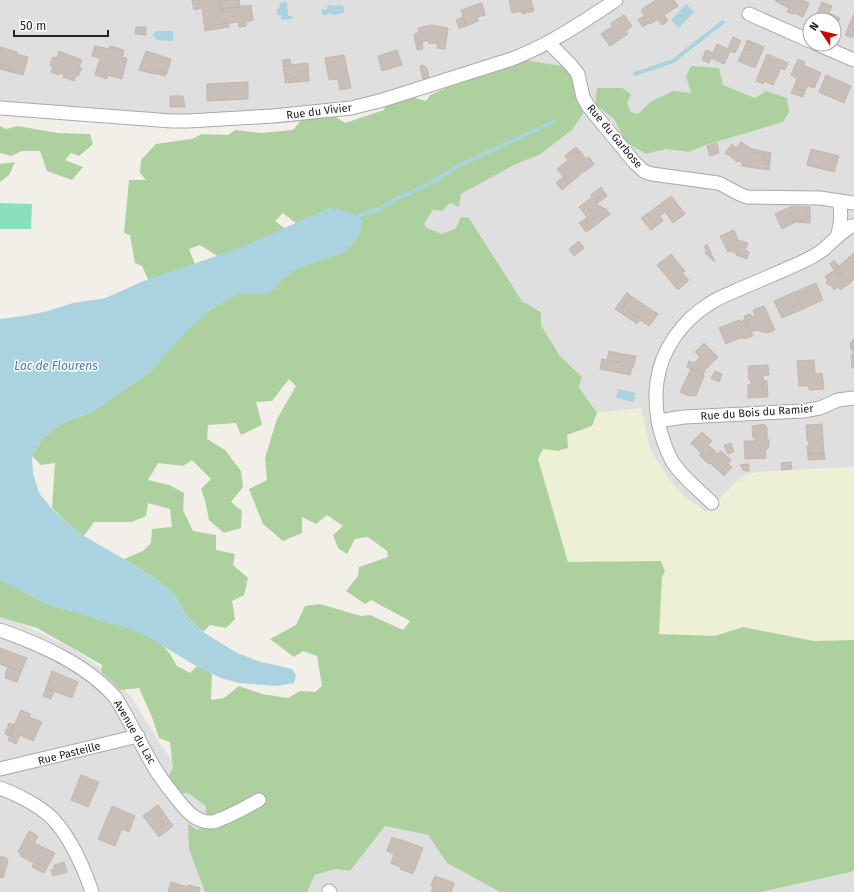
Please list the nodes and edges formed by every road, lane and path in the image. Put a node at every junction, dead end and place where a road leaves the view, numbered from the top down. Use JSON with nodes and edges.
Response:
{"nodes":[{"id":1,"x":616,"y":0,"type":"edge"},
{"id":2,"x":749,"y":14,"type":"dead end"},
{"id":3,"x":802,"y":37,"type":"edge"},
{"id":4,"x":549,"y":43,"type":"junction"},
{"id":5,"x":836,"y":52,"type":"edge"},
{"id":6,"x":854,"y":60,"type":"edge"},
{"id":7,"x":0,"y":108,"type":"edge"},
{"id":8,"x":839,"y":201,"type":"junction"},
{"id":9,"x":854,"y":203,"type":"edge"},
{"id":10,"x":854,"y":226,"type":"edge"},
{"id":11,"x":837,"y":237,"type":"junction"},
{"id":12,"x":854,"y":398,"type":"edge"},
{"id":13,"x":658,"y":420,"type":"junction"},
{"id":14,"x":712,"y":502,"type":"dead end"},
{"id":15,"x":0,"y":630,"type":"edge"},
{"id":16,"x":138,"y":736,"type":"junction"},
{"id":17,"x":0,"y":769,"type":"edge"},
{"id":18,"x":0,"y":788,"type":"edge"},
{"id":19,"x":258,"y":800,"type":"dead end"},
{"id":20,"x":92,"y":892,"type":"edge"}],
"edges":[{"from":1,"to":4,"type":"street","name":"Rue du Vivier"},
{"from":2,"to":3,"type":"street"},
{"from":4,"to":7,"type":"street","name":"Rue du Vivier"},
{"from":4,"to":8,"type":"street","name":"Rue du Garbose"},
{"from":5,"to":6,"type":"street"},
{"from":8,"to":9,"type":"street","name":"Rue du Garbose"},
{"from":8,"to":11,"type":"street"},
{"from":10,"to":11,"type":"street"},
{"from":11,"to":13,"type":"street"},
{"from":12,"to":13,"type":"street","name":"Rue du Bois du Ramier"},
{"from":13,"to":14,"type":"street"},
{"from":15,"to":16,"type":"street","name":"Avenue du Lac"},
{"from":16,"to":17,"type":"street","name":"Rue Pasteille"},
{"from":16,"to":19,"type":"street","name":"Avenue du Lac"},
{"from":18,"to":20,"type":"street"}]}
